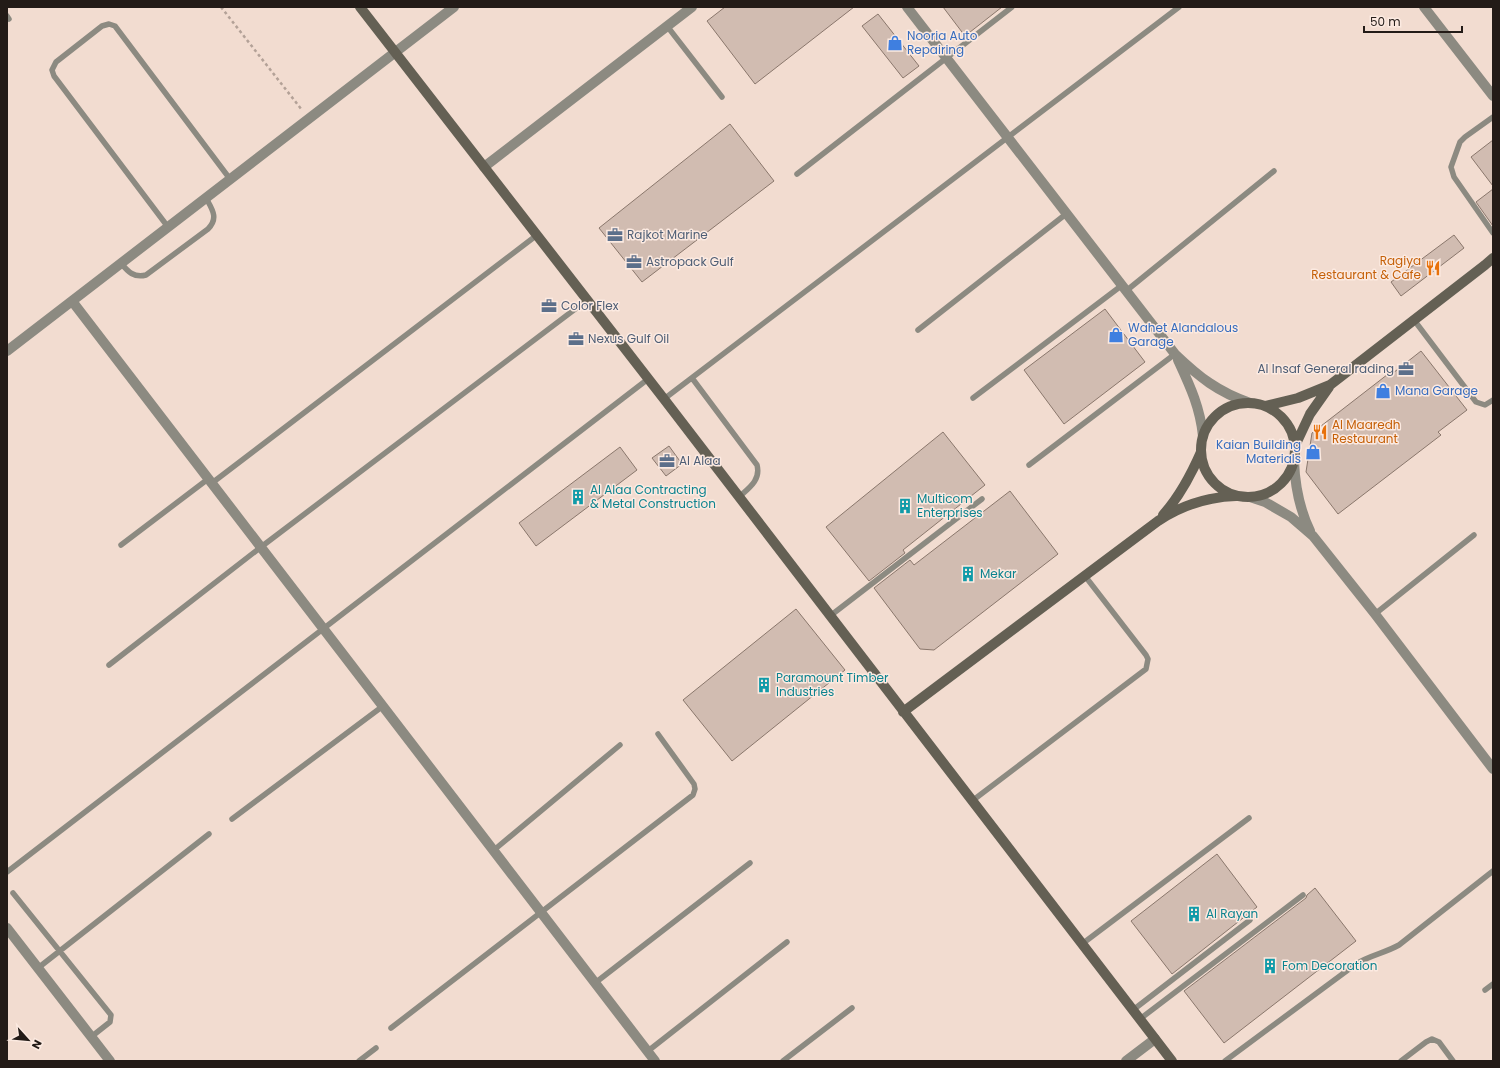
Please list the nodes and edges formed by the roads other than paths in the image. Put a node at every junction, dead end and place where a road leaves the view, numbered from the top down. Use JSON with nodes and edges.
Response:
{"nodes":[{"id":1,"x":360,"y":7,"type":"edge"},
{"id":2,"x":454,"y":7,"type":"edge"},
{"id":3,"x":692,"y":7,"type":"edge"},
{"id":4,"x":907,"y":7,"type":"edge"},
{"id":5,"x":1012,"y":7,"type":"edge"},
{"id":6,"x":1180,"y":7,"type":"edge"},
{"id":7,"x":1424,"y":7,"type":"edge"},
{"id":8,"x":668,"y":26,"type":"junction"},
{"id":9,"x":395,"y":52,"type":"junction"},
{"id":10,"x":946,"y":58,"type":"junction"},
{"id":11,"x":1493,"y":96,"type":"edge"},
{"id":12,"x":722,"y":97,"type":"dead end"},
{"id":13,"x":1493,"y":117,"type":"edge"},
{"id":14,"x":1008,"y":139,"type":"junction"},
{"id":15,"x":484,"y":167,"type":"junction"},
{"id":16,"x":1274,"y":171,"type":"dead end"},
{"id":17,"x":797,"y":174,"type":"dead end"},
{"id":18,"x":230,"y":179,"type":"junction"},
{"id":19,"x":206,"y":198,"type":"junction"},
{"id":20,"x":1066,"y":214,"type":"junction"},
{"id":21,"x":168,"y":227,"type":"junction"},
{"id":22,"x":1493,"y":234,"type":"edge"},
{"id":23,"x":537,"y":235,"type":"junction"},
{"id":24,"x":1493,"y":258,"type":"edge"},
{"id":25,"x":121,"y":263,"type":"junction"},
{"id":26,"x":1489,"y":263,"type":"edge"},
{"id":27,"x":1124,"y":289,"type":"junction"},
{"id":28,"x":587,"y":300,"type":"junction"},
{"id":29,"x":72,"y":301,"type":"junction"},
{"id":30,"x":1414,"y":320,"type":"junction"},
{"id":31,"x":918,"y":330,"type":"dead end"},
{"id":32,"x":7,"y":351,"type":"edge"},
{"id":33,"x":1175,"y":354,"type":"junction"},
{"id":34,"x":692,"y":378,"type":"junction"},
{"id":35,"x":648,"y":379,"type":"junction"},
{"id":36,"x":1330,"y":385,"type":"junction"},
{"id":37,"x":973,"y":398,"type":"dead end"},
{"id":38,"x":664,"y":399,"type":"junction"},
{"id":39,"x":1493,"y":400,"type":"edge"},
{"id":40,"x":1250,"y":403,"type":"junction"},
{"id":41,"x":1265,"y":406,"type":"junction"},
{"id":42,"x":1203,"y":436,"type":"junction"},
{"id":43,"x":1295,"y":446,"type":"junction"},
{"id":44,"x":1201,"y":451,"type":"junction"},
{"id":45,"x":1294,"y":461,"type":"junction"},
{"id":46,"x":1029,"y":465,"type":"dead end"},
{"id":47,"x":210,"y":481,"type":"junction"},
{"id":48,"x":1236,"y":496,"type":"junction"},
{"id":49,"x":739,"y":497,"type":"junction"},
{"id":50,"x":1250,"y":497,"type":"junction"},
{"id":51,"x":982,"y":499,"type":"dead end"},
{"id":52,"x":1158,"y":521,"type":"junction"},
{"id":53,"x":1313,"y":536,"type":"junction"},
{"id":54,"x":1474,"y":536,"type":"dead end"},
{"id":55,"x":121,"y":545,"type":"dead end"},
{"id":56,"x":260,"y":547,"type":"junction"},
{"id":57,"x":1085,"y":576,"type":"junction"},
{"id":58,"x":1375,"y":614,"type":"junction"},
{"id":59,"x":830,"y":616,"type":"junction"},
{"id":60,"x":323,"y":629,"type":"junction"},
{"id":61,"x":109,"y":665,"type":"dead end"},
{"id":62,"x":383,"y":706,"type":"junction"},
{"id":63,"x":903,"y":712,"type":"junction"},
{"id":64,"x":658,"y":734,"type":"dead end"},
{"id":65,"x":620,"y":745,"type":"dead end"},
{"id":66,"x":1493,"y":769,"type":"edge"},
{"id":67,"x":972,"y":801,"type":"junction"},
{"id":68,"x":232,"y":818,"type":"dead end"},
{"id":69,"x":1249,"y":818,"type":"dead end"},
{"id":70,"x":209,"y":834,"type":"dead end"},
{"id":71,"x":494,"y":850,"type":"junction"},
{"id":72,"x":750,"y":863,"type":"dead end"},
{"id":73,"x":1493,"y":871,"type":"edge"},
{"id":74,"x":7,"y":872,"type":"edge"},
{"id":75,"x":14,"y":893,"type":"dead end"},
{"id":76,"x":1303,"y":895,"type":"dead end"},
{"id":77,"x":542,"y":913,"type":"junction"},
{"id":78,"x":1250,"y":920,"type":"dead end"},
{"id":79,"x":7,"y":928,"type":"edge"},
{"id":80,"x":787,"y":942,"type":"dead end"},
{"id":81,"x":1082,"y":944,"type":"junction"},
{"id":82,"x":60,"y":951,"type":"junction"},
{"id":83,"x":38,"y":968,"type":"junction"},
{"id":84,"x":595,"y":983,"type":"junction"},
{"id":85,"x":1493,"y":984,"type":"edge"},
{"id":86,"x":1485,"y":990,"type":"dead end"},
{"id":87,"x":852,"y":1008,"type":"dead end"},
{"id":88,"x":1132,"y":1010,"type":"junction"},
{"id":89,"x":1140,"y":1019,"type":"junction"},
{"id":90,"x":391,"y":1028,"type":"dead end"},
{"id":91,"x":91,"y":1037,"type":"junction"},
{"id":92,"x":1155,"y":1039,"type":"junction"},
{"id":93,"x":376,"y":1048,"type":"dead end"},
{"id":94,"x":648,"y":1051,"type":"junction"},
{"id":95,"x":110,"y":1061,"type":"edge"},
{"id":96,"x":359,"y":1061,"type":"edge"},
{"id":97,"x":655,"y":1061,"type":"edge"},
{"id":98,"x":783,"y":1061,"type":"edge"},
{"id":99,"x":1126,"y":1061,"type":"edge"},
{"id":100,"x":1172,"y":1061,"type":"edge"},
{"id":101,"x":1225,"y":1061,"type":"edge"},
{"id":102,"x":1401,"y":1061,"type":"edge"},
{"id":103,"x":1453,"y":1061,"type":"edge"}],
"edges":[{"from":1,"to":9,"type":"street"},
{"from":2,"to":9,"type":"street"},
{"from":3,"to":8,"type":"street"},
{"from":4,"to":10,"type":"street"},
{"from":5,"to":10,"type":"lane"},
{"from":6,"to":14,"type":"lane"},
{"from":7,"to":11,"type":"street"},
{"from":8,"to":12,"type":"lane"},
{"from":8,"to":15,"type":"street"},
{"from":9,"to":15,"type":"street"},
{"from":9,"to":18,"type":"street"},
{"from":10,"to":14,"type":"street"},
{"from":10,"to":17,"type":"lane"},
{"from":13,"to":22,"type":"lane"},
{"from":14,"to":20,"type":"street"},
{"from":14,"to":34,"type":"lane"},
{"from":15,"to":23,"type":"street"},
{"from":16,"to":27,"type":"lane"},
{"from":18,"to":19,"type":"street"},
{"from":18,"to":21,"type":"lane"},
{"from":19,"to":21,"type":"street"},
{"from":19,"to":25,"type":"lane"},
{"from":20,"to":27,"type":"street"},
{"from":20,"to":31,"type":"lane"},
{"from":21,"to":25,"type":"street"},
{"from":23,"to":28,"type":"street"},
{"from":23,"to":47,"type":"lane"},
{"from":24,"to":26,"type":"street"},
{"from":25,"to":29,"type":"street"},
{"from":26,"to":30,"type":"street"},
{"from":27,"to":33,"type":"street"},
{"from":27,"to":37,"type":"lane"},
{"from":28,"to":35,"type":"street"},
{"from":28,"to":56,"type":"lane"},
{"from":29,"to":32,"type":"street"},
{"from":29,"to":47,"type":"street"},
{"from":30,"to":36,"type":"street"},
{"from":30,"to":39,"type":"lane"},
{"from":33,"to":40,"type":"street"},
{"from":33,"to":42,"type":"street"},
{"from":33,"to":46,"type":"lane"},
{"from":34,"to":38,"type":"lane"},
{"from":34,"to":49,"type":"lane"},
{"from":35,"to":38,"type":"street"},
{"from":35,"to":60,"type":"lane"},
{"from":36,"to":41,"type":"street"},
{"from":36,"to":43,"type":"street"},
{"from":38,"to":49,"type":"street"},
{"from":40,"to":41,"type":"street"},
{"from":40,"to":42,"type":"street"},
{"from":41,"to":43,"type":"street"},
{"from":42,"to":44,"type":"street"},
{"from":43,"to":45,"type":"street"},
{"from":44,"to":48,"type":"street"},
{"from":44,"to":52,"type":"street"},
{"from":45,"to":50,"type":"street"},
{"from":45,"to":53,"type":"street"},
{"from":47,"to":55,"type":"lane"},
{"from":47,"to":56,"type":"street"},
{"from":48,"to":50,"type":"street"},
{"from":48,"to":52,"type":"street"},
{"from":49,"to":59,"type":"street"},
{"from":50,"to":53,"type":"street"},
{"from":51,"to":59,"type":"lane"},
{"from":52,"to":57,"type":"street"},
{"from":53,"to":58,"type":"street"},
{"from":54,"to":58,"type":"lane"},
{"from":56,"to":60,"type":"street"},
{"from":56,"to":61,"type":"lane"},
{"from":57,"to":63,"type":"street"},
{"from":57,"to":67,"type":"lane"},
{"from":58,"to":66,"type":"street"},
{"from":59,"to":63,"type":"street"},
{"from":60,"to":62,"type":"street"},
{"from":60,"to":74,"type":"lane"},
{"from":62,"to":68,"type":"lane"},
{"from":62,"to":71,"type":"street"},
{"from":63,"to":67,"type":"street"},
{"from":64,"to":77,"type":"lane"},
{"from":65,"to":71,"type":"lane"},
{"from":67,"to":81,"type":"street"},
{"from":69,"to":81,"type":"lane"},
{"from":70,"to":82,"type":"lane"},
{"from":71,"to":77,"type":"street"},
{"from":72,"to":84,"type":"lane"},
{"from":73,"to":101,"type":"lane"},
{"from":75,"to":82,"type":"lane"},
{"from":76,"to":89,"type":"lane"},
{"from":77,"to":84,"type":"street"},
{"from":77,"to":90,"type":"lane"},
{"from":78,"to":88,"type":"lane"},
{"from":79,"to":83,"type":"street"},
{"from":80,"to":94,"type":"lane"},
{"from":81,"to":88,"type":"street"},
{"from":82,"to":83,"type":"lane"},
{"from":82,"to":91,"type":"lane"},
{"from":83,"to":91,"type":"street"},
{"from":84,"to":94,"type":"street"},
{"from":85,"to":86,"type":"lane"},
{"from":87,"to":98,"type":"lane"},
{"from":88,"to":89,"type":"street"},
{"from":89,"to":92,"type":"street"},
{"from":91,"to":95,"type":"street"},
{"from":92,"to":99,"type":"street"},
{"from":92,"to":100,"type":"street"},
{"from":93,"to":96,"type":"lane"},
{"from":94,"to":97,"type":"street"},
{"from":102,"to":103,"type":"lane"}]}
